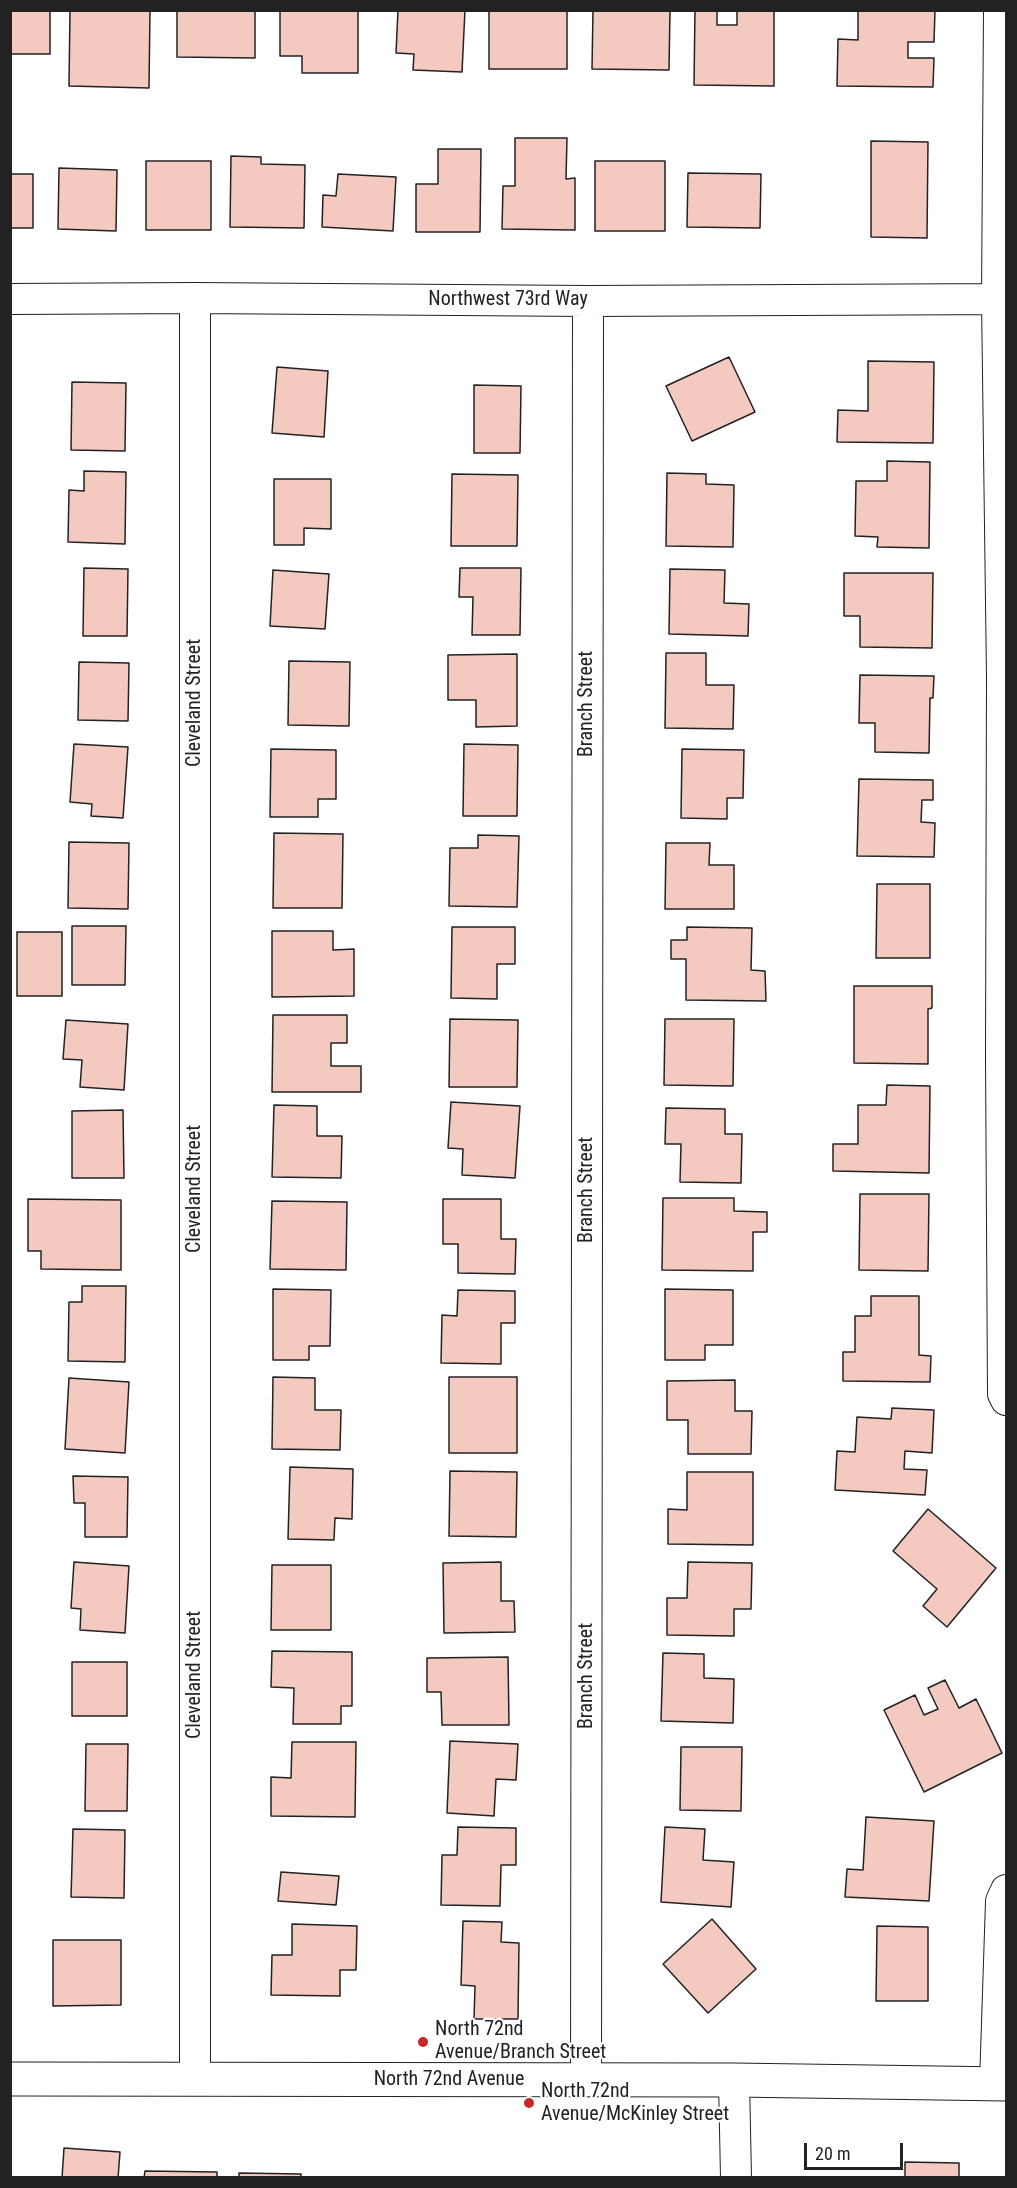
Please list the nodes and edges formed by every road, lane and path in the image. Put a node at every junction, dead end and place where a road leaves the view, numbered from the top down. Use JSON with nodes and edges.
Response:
{"nodes":[{"id":1,"x":999,"y":10,"type":"edge"},
{"id":2,"x":195,"y":298,"type":"junction"},
{"id":3,"x":10,"y":299,"type":"edge"},
{"id":4,"x":1002,"y":299,"type":"edge"},
{"id":5,"x":588,"y":301,"type":"junction"},
{"id":6,"x":1004,"y":678,"type":"edge"},
{"id":7,"x":1004,"y":1055,"type":"edge"},
{"id":8,"x":1006,"y":1400,"type":"edge"},
{"id":9,"x":1006,"y":1890,"type":"edge"},
{"id":10,"x":10,"y":2079,"type":"edge"},
{"id":11,"x":195,"y":2079,"type":"junction"},
{"id":12,"x":586,"y":2080,"type":"junction"},
{"id":13,"x":734,"y":2080,"type":"junction"},
{"id":14,"x":1001,"y":2084,"type":"edge"},
{"id":15,"x":736,"y":2178,"type":"edge"}],
"edges":[{"from":1,"to":4,"type":"street"},
{"from":2,"to":3,"type":"street","name":"Northwest 73rd Way"},
{"from":2,"to":5,"type":"street","name":"Northwest 73rd Way"},
{"from":2,"to":11,"type":"street","name":"Cleveland Street"},
{"from":4,"to":5,"type":"street","name":"Northwest 73rd Way"},
{"from":4,"to":6,"type":"street"},
{"from":5,"to":12,"type":"street","name":"Branch Street"},
{"from":6,"to":7,"type":"street"},
{"from":7,"to":8,"type":"street"},
{"from":9,"to":14,"type":"street"},
{"from":10,"to":11,"type":"street","name":"North 72nd Avenue"},
{"from":11,"to":12,"type":"street","name":"North 72nd Avenue"},
{"from":12,"to":13,"type":"street","name":"North 72nd Avenue"},
{"from":13,"to":14,"type":"street","name":"North 72nd Avenue"},
{"from":13,"to":15,"type":"street"}]}
